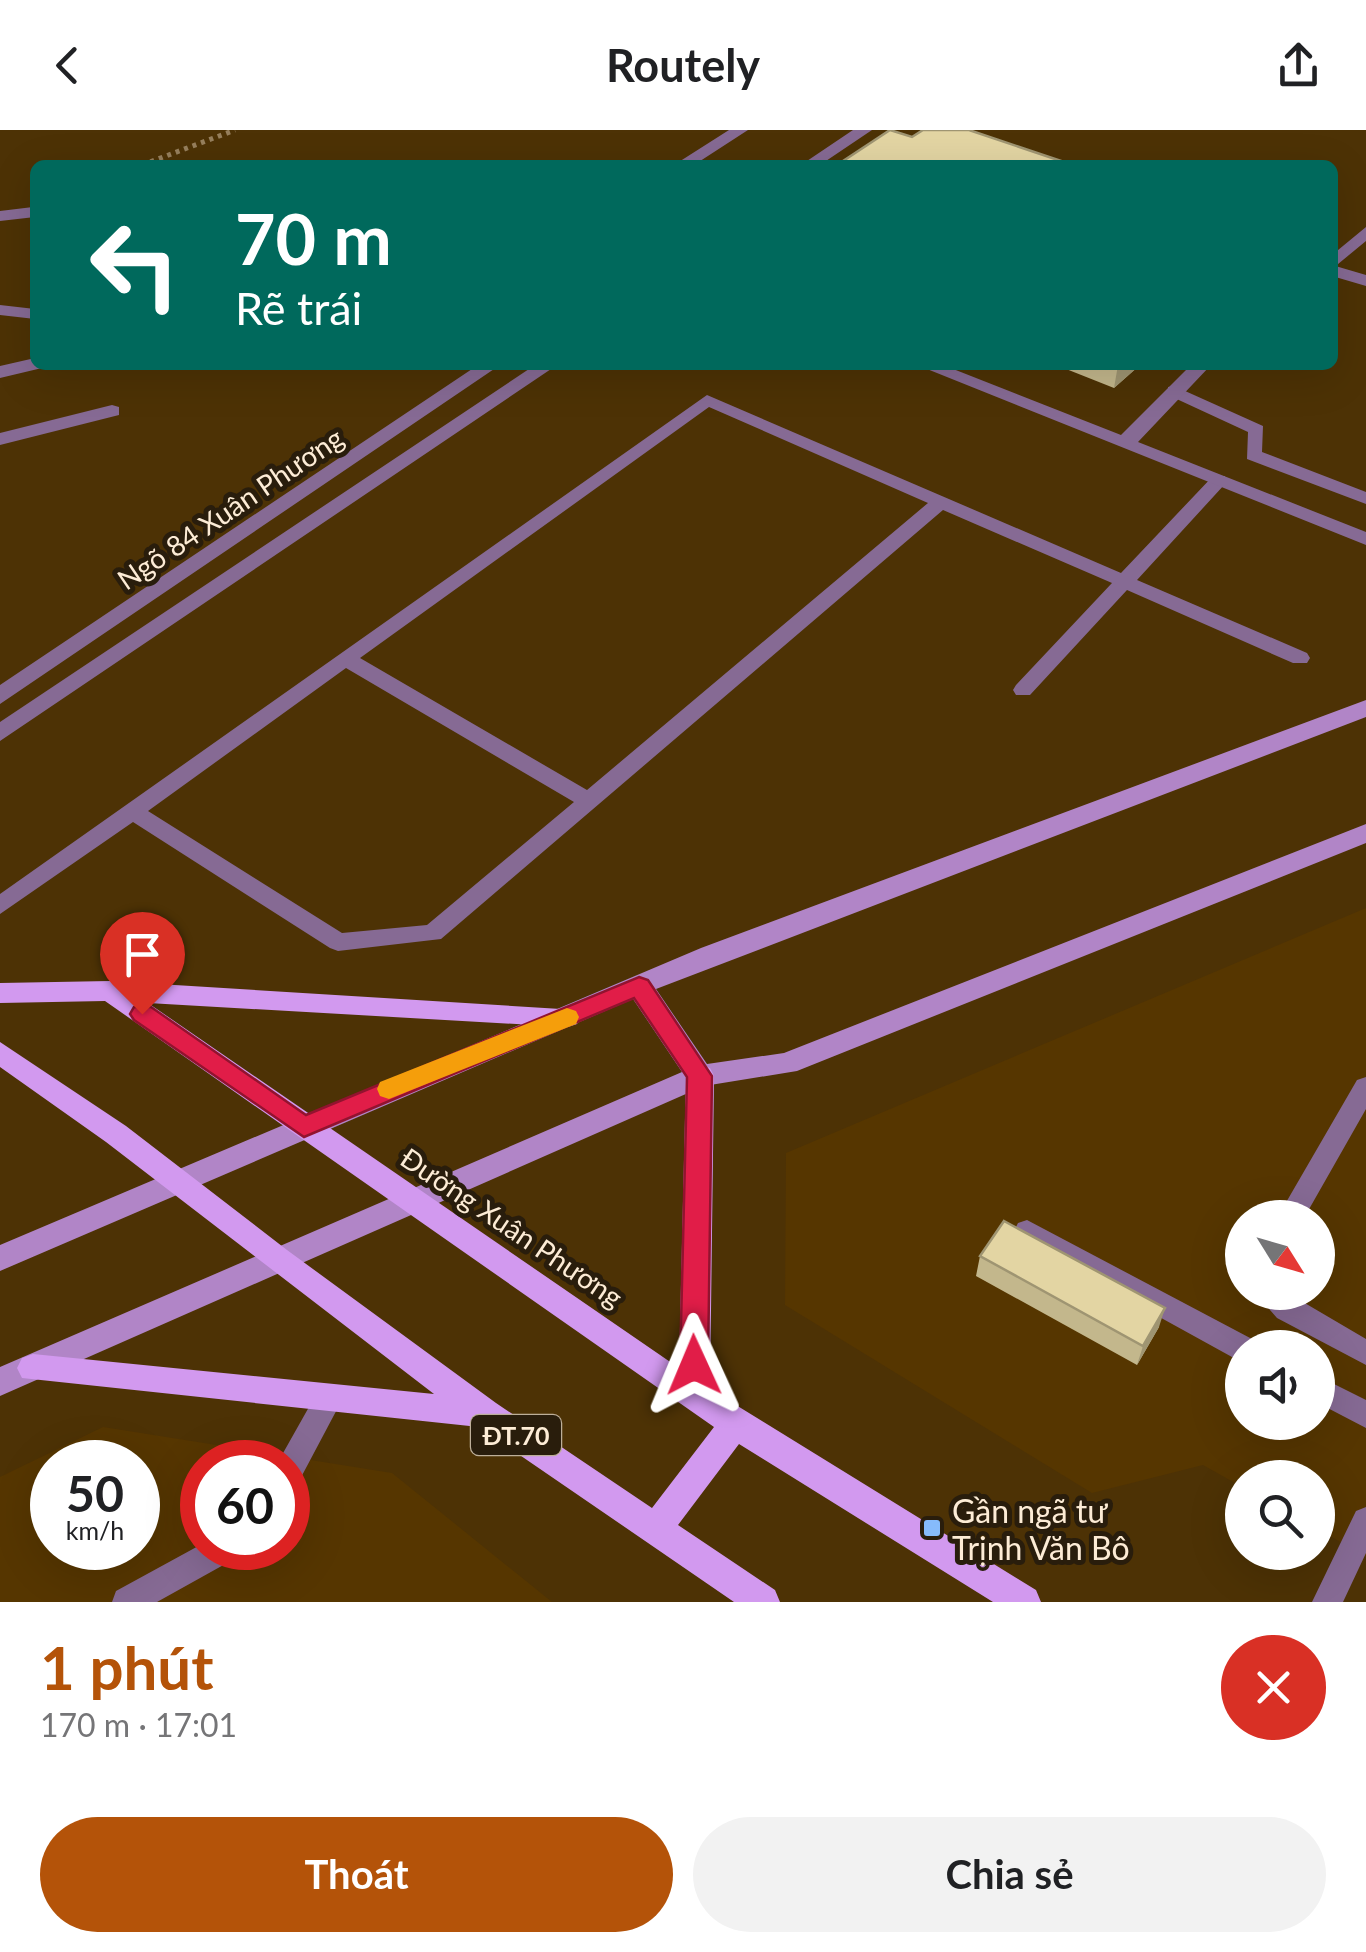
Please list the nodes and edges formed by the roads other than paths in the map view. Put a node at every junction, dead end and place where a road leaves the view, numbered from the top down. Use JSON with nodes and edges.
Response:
{"nodes":[{"id":1,"x":740,"y":130,"type":"edge"},
{"id":2,"x":864,"y":130,"type":"edge"},
{"id":3,"x":690,"y":160,"type":"edge"},
{"id":4,"x":817,"y":160,"type":"edge"},
{"id":5,"x":30,"y":212,"type":"edge"},
{"id":6,"x":0,"y":216,"type":"edge"},
{"id":7,"x":1366,"y":232,"type":"edge"},
{"id":8,"x":1338,"y":261,"type":"edge"},
{"id":9,"x":1338,"y":269,"type":"edge"},
{"id":10,"x":1366,"y":281,"type":"edge"},
{"id":11,"x":0,"y":310,"type":"edge"},
{"id":12,"x":30,"y":313,"type":"edge"},
{"id":13,"x":30,"y":365,"type":"edge"},
{"id":14,"x":484,"y":370,"type":"edge"},
{"id":15,"x":541,"y":370,"type":"edge"},
{"id":16,"x":939,"y":370,"type":"edge"},
{"id":17,"x":1197,"y":370,"type":"edge"},
{"id":18,"x":0,"y":372,"type":"edge"},
{"id":19,"x":1174,"y":391,"type":"junction"},
{"id":20,"x":112,"y":411,"type":"dead end"},
{"id":21,"x":0,"y":438,"type":"edge"},
{"id":22,"x":1126,"y":442,"type":"junction"},
{"id":23,"x":326,"y":476,"type":"junction"},
{"id":24,"x":1219,"y":480,"type":"junction"},
{"id":25,"x":360,"y":492,"type":"junction"},
{"id":26,"x":1366,"y":498,"type":"edge"},
{"id":27,"x":940,"y":503,"type":"junction"},
{"id":28,"x":1366,"y":539,"type":"edge"},
{"id":29,"x":1124,"y":584,"type":"junction"},
{"id":30,"x":1300,"y":658,"type":"dead end"},
{"id":31,"x":346,"y":659,"type":"junction"},
{"id":32,"x":1023,"y":690,"type":"dead end"},
{"id":33,"x":0,"y":696,"type":"edge"},
{"id":34,"x":1366,"y":708,"type":"edge"},
{"id":35,"x":0,"y":732,"type":"edge"},
{"id":36,"x":588,"y":801,"type":"junction"},
{"id":37,"x":133,"y":812,"type":"junction"},
{"id":38,"x":1366,"y":832,"type":"edge"},
{"id":39,"x":0,"y":906,"type":"edge"},
{"id":40,"x":639,"y":986,"type":"junction"},
{"id":41,"x":110,"y":991,"type":"junction"},
{"id":42,"x":0,"y":993,"type":"edge"},
{"id":43,"x":568,"y":1017,"type":"junction"},
{"id":44,"x":0,"y":1053,"type":"edge"},
{"id":45,"x":700,"y":1076,"type":"junction"},
{"id":46,"x":1366,"y":1087,"type":"edge"},
{"id":47,"x":304,"y":1127,"type":"junction"},
{"id":48,"x":175,"y":1182,"type":"junction"},
{"id":49,"x":410,"y":1200,"type":"junction"},
{"id":50,"x":1300,"y":1200,"type":"edge"},
{"id":51,"x":1027,"y":1230,"type":"edge"},
{"id":52,"x":0,"y":1258,"type":"edge"},
{"id":53,"x":276,"y":1259,"type":"junction"},
{"id":54,"x":1287,"y":1310,"type":"edge"},
{"id":55,"x":1225,"y":1339,"type":"edge"},
{"id":56,"x":1366,"y":1353,"type":"edge"},
{"id":57,"x":33,"y":1368,"type":"junction"},
{"id":58,"x":0,"y":1382,"type":"edge"},
{"id":59,"x":694,"y":1395,"type":"junction"},
{"id":60,"x":1335,"y":1398,"type":"edge"},
{"id":61,"x":328,"y":1400,"type":"junction"},
{"id":62,"x":485,"y":1413,"type":"junction"},
{"id":63,"x":1366,"y":1415,"type":"edge"},
{"id":64,"x":735,"y":1424,"type":"junction"},
{"id":65,"x":306,"y":1440,"type":"edge"},
{"id":66,"x":1366,"y":1521,"type":"edge"},
{"id":67,"x":654,"y":1531,"type":"junction"},
{"id":68,"x":185,"y":1570,"type":"edge"},
{"id":69,"x":126,"y":1602,"type":"edge"},
{"id":70,"x":762,"y":1602,"type":"edge"},
{"id":71,"x":1024,"y":1602,"type":"edge"},
{"id":72,"x":1327,"y":1602,"type":"edge"}],
"edges":[{"from":1,"to":3,"type":"street"},
{"from":2,"to":4,"type":"street"},
{"from":5,"to":6,"type":"street"},
{"from":7,"to":8,"type":"lane"},
{"from":9,"to":10,"type":"street"},
{"from":11,"to":12,"type":"lane"},
{"from":13,"to":18,"type":"street"},
{"from":14,"to":23,"type":"street","name":"Ngõ 84 Xuân Phương"},
{"from":15,"to":25,"type":"street"},
{"from":16,"to":22,"type":"street"},
{"from":17,"to":19,"type":"street"},
{"from":19,"to":22,"type":"street"},
{"from":19,"to":26,"type":"lane"},
{"from":20,"to":21,"type":"street"},
{"from":22,"to":24,"type":"street"},
{"from":23,"to":25,"type":"street"},
{"from":23,"to":33,"type":"street","name":"Ngõ 84 Xuân Phương"},
{"from":24,"to":28,"type":"street"},
{"from":24,"to":29,"type":"lane"},
{"from":25,"to":35,"type":"street"},
{"from":27,"to":29,"type":"lane"},
{"from":27,"to":31,"type":"lane"},
{"from":27,"to":36,"type":"lane"},
{"from":29,"to":30,"type":"lane"},
{"from":29,"to":32,"type":"lane"},
{"from":31,"to":36,"type":"lane"},
{"from":31,"to":37,"type":"lane"},
{"from":34,"to":40,"type":"main road"},
{"from":36,"to":37,"type":"lane"},
{"from":37,"to":39,"type":"lane"},
{"from":38,"to":45,"type":"main road"},
{"from":40,"to":43,"type":"main road"},
{"from":40,"to":45,"type":"main road"},
{"from":41,"to":42,"type":"main road"},
{"from":41,"to":43,"type":"main road"},
{"from":41,"to":47,"type":"main road","name":"Đường Xuân Phương"},
{"from":43,"to":47,"type":"main road"},
{"from":44,"to":48,"type":"main road","number":"ĐT.70"},
{"from":45,"to":49,"type":"main road"},
{"from":45,"to":59,"type":"main road"},
{"from":46,"to":50,"type":"lane"},
{"from":47,"to":48,"type":"main road"},
{"from":47,"to":49,"type":"main road","name":"Đường Xuân Phương"},
{"from":48,"to":52,"type":"main road"},
{"from":48,"to":53,"type":"main road","number":"ĐT.70"},
{"from":49,"to":53,"type":"main road"},
{"from":49,"to":59,"type":"main road","name":"Đường Xuân Phương"},
{"from":51,"to":55,"type":"lane"},
{"from":53,"to":57,"type":"main road"},
{"from":53,"to":62,"type":"main road","number":"ĐT.70"},
{"from":54,"to":56,"type":"lane"},
{"from":57,"to":58,"type":"main road"},
{"from":57,"to":61,"type":"main road"},
{"from":59,"to":64,"type":"main road","name":"Đường Xuân Phương"},
{"from":60,"to":63,"type":"lane"},
{"from":61,"to":62,"type":"main road"},
{"from":61,"to":65,"type":"lane"},
{"from":62,"to":67,"type":"main road","number":"ĐT.70"},
{"from":64,"to":67,"type":"main road"},
{"from":64,"to":71,"type":"main road","name":"Đường Xuân Phương"},
{"from":66,"to":72,"type":"lane"},
{"from":67,"to":70,"type":"main road","number":"ĐT.70"},
{"from":68,"to":69,"type":"lane"}]}
